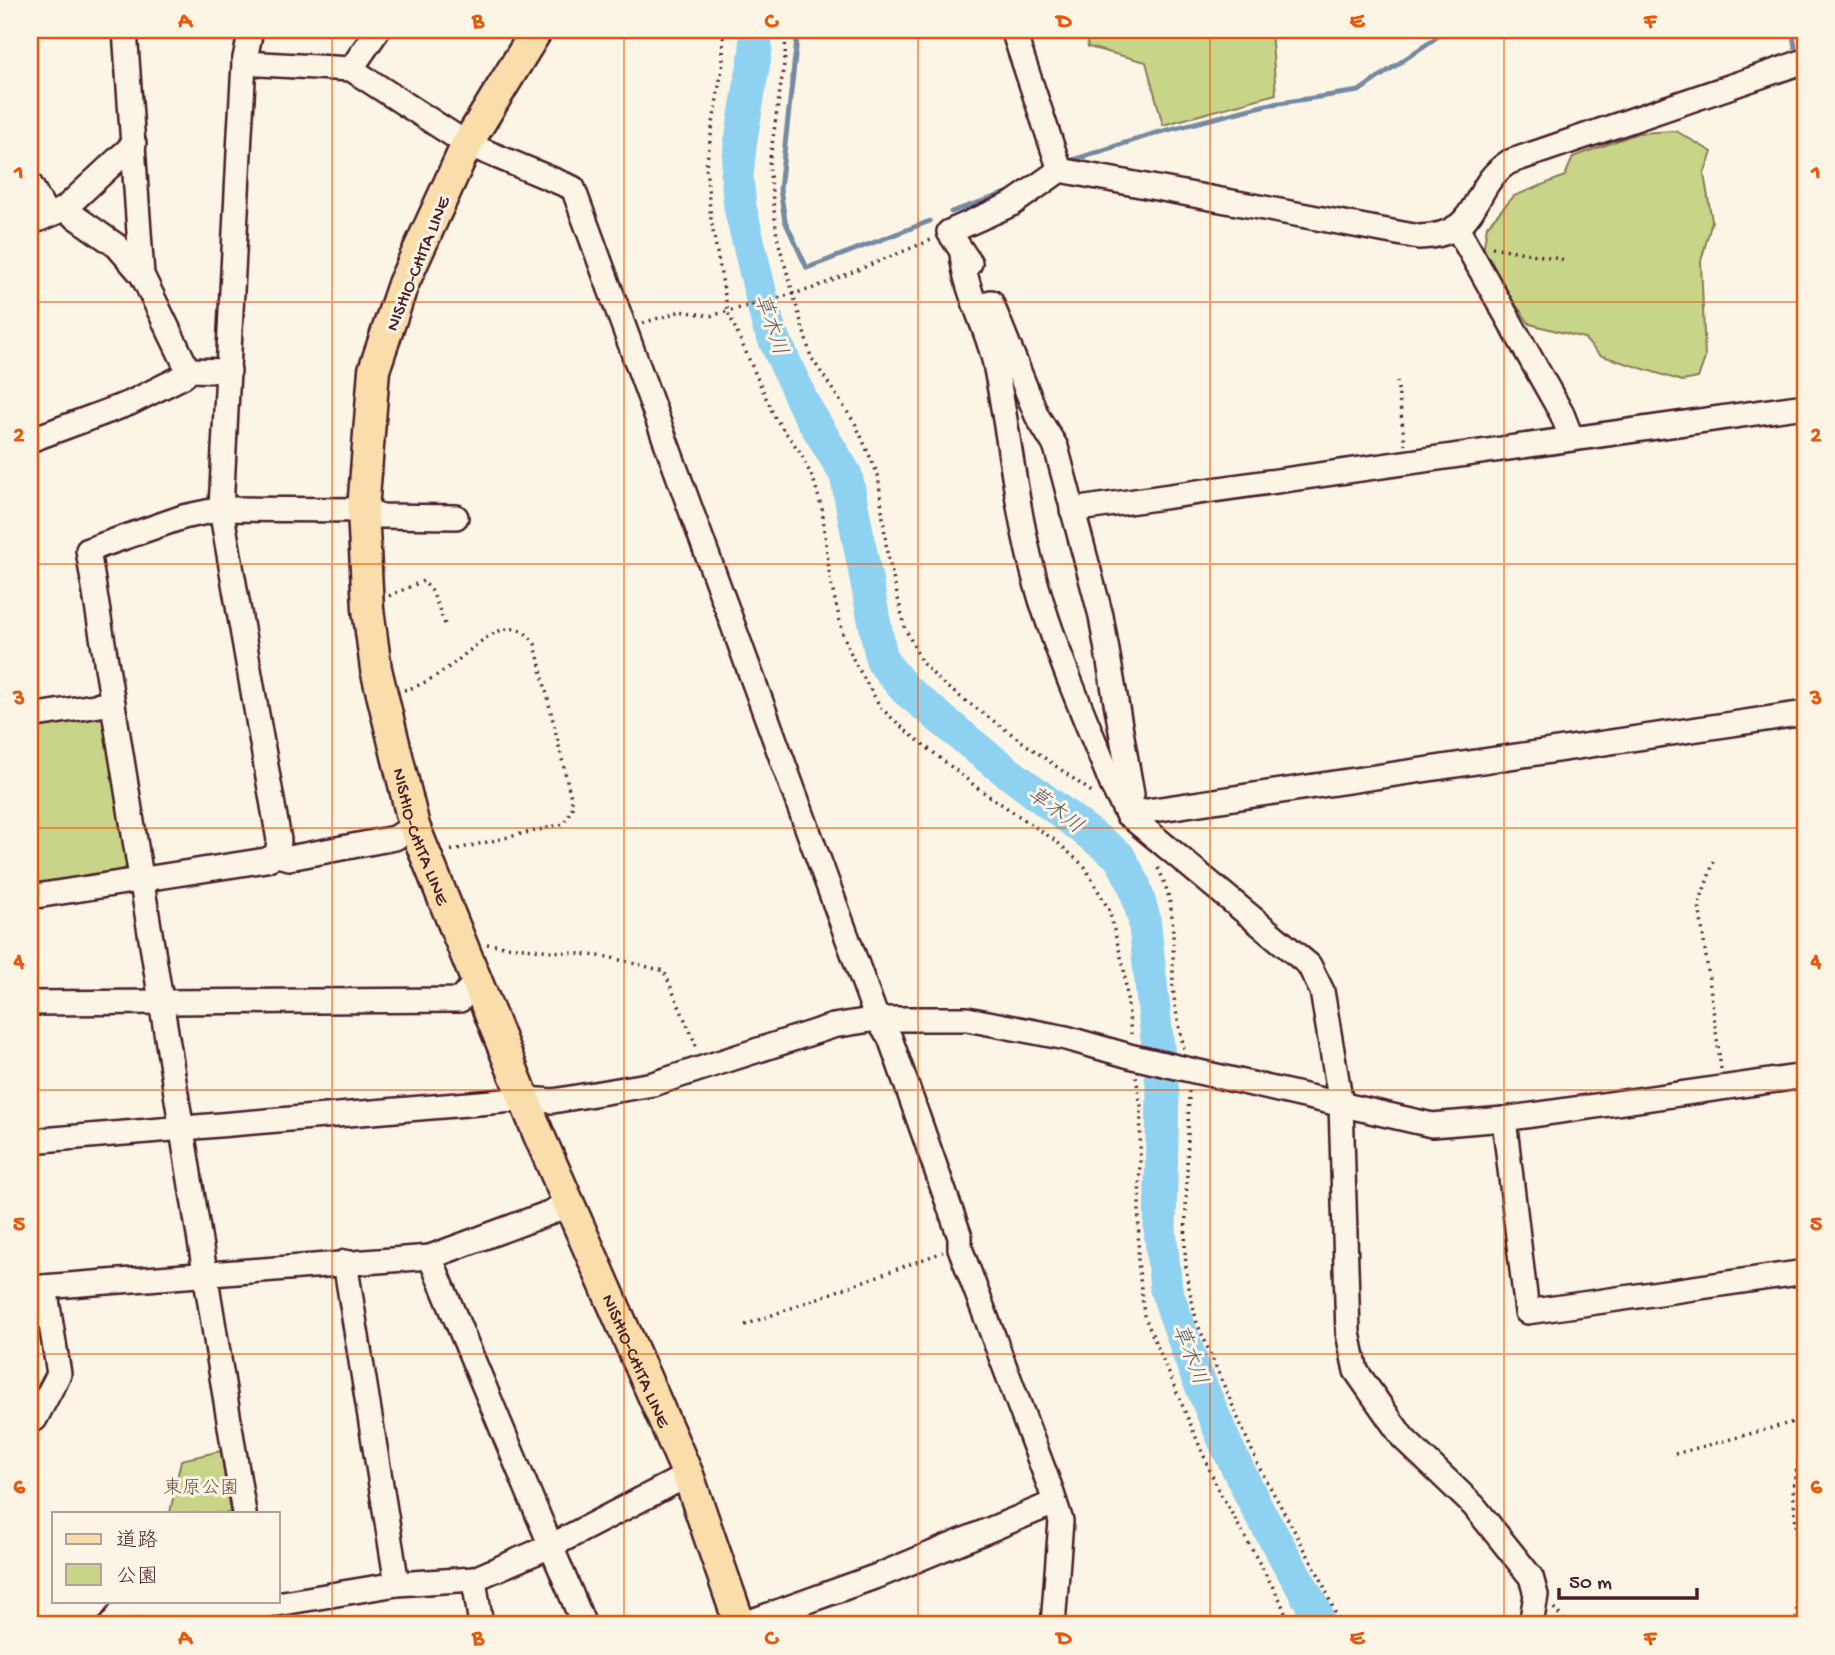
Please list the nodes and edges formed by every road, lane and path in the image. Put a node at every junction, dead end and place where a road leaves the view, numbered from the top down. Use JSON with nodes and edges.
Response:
{"nodes":[{"id":1,"x":124,"y":30,"type":"edge"},
{"id":2,"x":250,"y":30,"type":"edge"},
{"id":3,"x":378,"y":30,"type":"edge"},
{"id":4,"x":537,"y":30,"type":"edge"},
{"id":5,"x":723,"y":30,"type":"edge"},
{"id":6,"x":786,"y":30,"type":"edge"},
{"id":7,"x":1013,"y":30,"type":"edge"},
{"id":8,"x":1805,"y":61,"type":"edge"},
{"id":9,"x":244,"y":63,"type":"junction"},
{"id":10,"x":351,"y":69,"type":"junction"},
{"id":11,"x":134,"y":144,"type":"junction"},
{"id":12,"x":476,"y":148,"type":"junction"},
{"id":13,"x":1060,"y":170,"type":"junction"},
{"id":14,"x":30,"y":184,"type":"edge"},
{"id":15,"x":47,"y":216,"type":"edge"},
{"id":16,"x":949,"y":232,"type":"junction"},
{"id":17,"x":1462,"y":235,"type":"junction"},
{"id":18,"x":962,"y":253,"type":"junction"},
{"id":19,"x":1565,"y":260,"type":"dead end"},
{"id":20,"x":142,"y":275,"type":"junction"},
{"id":21,"x":793,"y":294,"type":"junction"},
{"id":22,"x":728,"y":312,"type":"junction"},
{"id":23,"x":626,"y":329,"type":"junction"},
{"id":24,"x":188,"y":370,"type":"junction"},
{"id":25,"x":229,"y":371,"type":"junction"},
{"id":26,"x":1397,"y":381,"type":"dead end"},
{"id":27,"x":1805,"y":406,"type":"edge"},
{"id":28,"x":1571,"y":437,"type":"junction"},
{"id":29,"x":30,"y":440,"type":"edge"},
{"id":30,"x":1408,"y":464,"type":"junction"},
{"id":31,"x":221,"y":509,"type":"junction"},
{"id":32,"x":363,"y":510,"type":"junction"},
{"id":33,"x":1072,"y":510,"type":"junction"},
{"id":34,"x":456,"y":517,"type":"dead end"},
{"id":35,"x":368,"y":600,"type":"junction"},
{"id":36,"x":446,"y":627,"type":"dead end"},
{"id":37,"x":381,"y":696,"type":"junction"},
{"id":38,"x":113,"y":702,"type":"junction"},
{"id":39,"x":1805,"y":713,"type":"edge"},
{"id":40,"x":30,"y":716,"type":"edge"},
{"id":41,"x":1127,"y":814,"type":"junction"},
{"id":42,"x":414,"y":826,"type":"junction"},
{"id":43,"x":277,"y":855,"type":"junction"},
{"id":44,"x":1153,"y":858,"type":"dead end"},
{"id":45,"x":428,"y":861,"type":"junction"},
{"id":46,"x":1714,"y":861,"type":"dead end"},
{"id":47,"x":142,"y":879,"type":"junction"},
{"id":48,"x":30,"y":897,"type":"edge"},
{"id":49,"x":465,"y":951,"type":"junction"},
{"id":50,"x":477,"y":980,"type":"junction"},
{"id":51,"x":159,"y":1002,"type":"junction"},
{"id":52,"x":30,"y":1003,"type":"edge"},
{"id":53,"x":877,"y":1019,"type":"junction"},
{"id":54,"x":1140,"y":1058,"type":"junction"},
{"id":55,"x":706,"y":1068,"type":"junction"},
{"id":56,"x":1182,"y":1068,"type":"junction"},
{"id":57,"x":1805,"y":1076,"type":"edge"},
{"id":58,"x":1724,"y":1088,"type":"junction"},
{"id":59,"x":527,"y":1099,"type":"junction"},
{"id":60,"x":1341,"y":1104,"type":"junction"},
{"id":61,"x":1504,"y":1119,"type":"junction"},
{"id":62,"x":181,"y":1129,"type":"junction"},
{"id":63,"x":30,"y":1141,"type":"edge"},
{"id":64,"x":569,"y":1202,"type":"junction"},
{"id":65,"x":960,"y":1245,"type":"junction"},
{"id":66,"x":430,"y":1257,"type":"junction"},
{"id":67,"x":345,"y":1262,"type":"junction"},
{"id":68,"x":206,"y":1272,"type":"junction"},
{"id":69,"x":1805,"y":1272,"type":"edge"},
{"id":70,"x":37,"y":1287,"type":"edge"},
{"id":71,"x":744,"y":1325,"type":"dead end"},
{"id":72,"x":1805,"y":1419,"type":"edge"},
{"id":73,"x":30,"y":1420,"type":"edge"},
{"id":74,"x":1805,"y":1431,"type":"edge"},
{"id":75,"x":1675,"y":1454,"type":"dead end"},
{"id":76,"x":688,"y":1475,"type":"junction"},
{"id":77,"x":1054,"y":1503,"type":"junction"},
{"id":78,"x":244,"y":1512,"type":"edge"},
{"id":79,"x":551,"y":1546,"type":"junction"},
{"id":80,"x":474,"y":1579,"type":"junction"},
{"id":81,"x":397,"y":1584,"type":"junction"},
{"id":82,"x":260,"y":1611,"type":"edge"},
{"id":83,"x":170,"y":1616,"type":"edge"},
{"id":84,"x":111,"y":1625,"type":"edge"},
{"id":85,"x":481,"y":1625,"type":"edge"},
{"id":86,"x":584,"y":1625,"type":"edge"},
{"id":87,"x":740,"y":1625,"type":"edge"},
{"id":88,"x":1053,"y":1625,"type":"edge"},
{"id":89,"x":1290,"y":1625,"type":"edge"},
{"id":90,"x":1340,"y":1625,"type":"edge"},
{"id":91,"x":1531,"y":1625,"type":"edge"},
{"id":92,"x":1797,"y":1625,"type":"edge"}],
"edges":[{"from":1,"to":11,"type":"street"},
{"from":2,"to":9,"type":"street"},
{"from":3,"to":10,"type":"street"},
{"from":4,"to":12,"type":"main road","name":"NISHIO-CHITA LINE"},
{"from":5,"to":22,"type":"path"},
{"from":6,"to":21,"type":"path"},
{"from":7,"to":13,"type":"street"},
{"from":8,"to":17,"type":"street"},
{"from":9,"to":10,"type":"street"},
{"from":9,"to":25,"type":"street"},
{"from":10,"to":12,"type":"street"},
{"from":11,"to":15,"type":"street"},
{"from":11,"to":20,"type":"street"},
{"from":12,"to":23,"type":"street"},
{"from":12,"to":32,"type":"main road","name":"NISHIO-CHITA LINE"},
{"from":13,"to":16,"type":"street"},
{"from":13,"to":17,"type":"street"},
{"from":14,"to":15,"type":"street"},
{"from":15,"to":20,"type":"street"},
{"from":16,"to":18,"type":"street"},
{"from":16,"to":21,"type":"path"},
{"from":17,"to":19,"type":"path"},
{"from":17,"to":28,"type":"street"},
{"from":18,"to":33,"type":"street"},
{"from":18,"to":41,"type":"street"},
{"from":20,"to":24,"type":"street"},
{"from":21,"to":22,"type":"path"},
{"from":21,"to":41,"type":"path"},
{"from":22,"to":23,"type":"path"},
{"from":22,"to":54,"type":"path"},
{"from":23,"to":53,"type":"street"},
{"from":24,"to":25,"type":"street"},
{"from":24,"to":29,"type":"street"},
{"from":25,"to":31,"type":"street"},
{"from":26,"to":30,"type":"path"},
{"from":27,"to":28,"type":"street"},
{"from":28,"to":30,"type":"street"},
{"from":30,"to":33,"type":"street"},
{"from":31,"to":32,"type":"street"},
{"from":31,"to":38,"type":"street"},
{"from":31,"to":43,"type":"street"},
{"from":32,"to":34,"type":"street"},
{"from":32,"to":35,"type":"main road","name":"NISHIO-CHITA LINE"},
{"from":33,"to":41,"type":"street"},
{"from":35,"to":36,"type":"path"},
{"from":35,"to":37,"type":"main road","name":"NISHIO-CHITA LINE"},
{"from":37,"to":42,"type":"main road","name":"NISHIO-CHITA LINE"},
{"from":37,"to":45,"type":"path"},
{"from":38,"to":40,"type":"street"},
{"from":38,"to":47,"type":"street"},
{"from":39,"to":41,"type":"street"},
{"from":41,"to":60,"type":"street"},
{"from":42,"to":43,"type":"street"},
{"from":42,"to":45,"type":"main road","name":"NISHIO-CHITA LINE"},
{"from":43,"to":47,"type":"street"},
{"from":44,"to":56,"type":"path"},
{"from":45,"to":49,"type":"main road","name":"NISHIO-CHITA LINE"},
{"from":46,"to":58,"type":"path"},
{"from":47,"to":48,"type":"street"},
{"from":47,"to":51,"type":"street"},
{"from":49,"to":50,"type":"main road","name":"NISHIO-CHITA LINE"},
{"from":49,"to":55,"type":"path"},
{"from":50,"to":51,"type":"street"},
{"from":50,"to":59,"type":"main road","name":"NISHIO-CHITA LINE"},
{"from":51,"to":52,"type":"street"},
{"from":51,"to":62,"type":"street"},
{"from":53,"to":54,"type":"street"},
{"from":53,"to":55,"type":"street"},
{"from":53,"to":65,"type":"street"},
{"from":54,"to":56,"type":"street"},
{"from":54,"to":89,"type":"path"},
{"from":55,"to":59,"type":"street"},
{"from":56,"to":60,"type":"street"},
{"from":56,"to":90,"type":"path"},
{"from":57,"to":58,"type":"street"},
{"from":58,"to":61,"type":"street"},
{"from":59,"to":62,"type":"street"},
{"from":59,"to":64,"type":"main road","name":"NISHIO-CHITA LINE"},
{"from":60,"to":61,"type":"street"},
{"from":60,"to":91,"type":"street"},
{"from":61,"to":69,"type":"street"},
{"from":62,"to":63,"type":"street"},
{"from":62,"to":68,"type":"street"},
{"from":64,"to":66,"type":"street"},
{"from":64,"to":76,"type":"main road","name":"NISHIO-CHITA LINE"},
{"from":65,"to":71,"type":"path"},
{"from":65,"to":77,"type":"street"},
{"from":66,"to":67,"type":"street"},
{"from":66,"to":79,"type":"street"},
{"from":67,"to":68,"type":"street"},
{"from":67,"to":81,"type":"street"},
{"from":68,"to":70,"type":"street"},
{"from":68,"to":78,"type":"street"},
{"from":70,"to":73,"type":"street"},
{"from":72,"to":75,"type":"path"},
{"from":74,"to":92,"type":"path"},
{"from":76,"to":79,"type":"street"},
{"from":76,"to":87,"type":"main road","name":"NISHIO-CHITA LINE"},
{"from":77,"to":87,"type":"street"},
{"from":77,"to":88,"type":"street"},
{"from":79,"to":80,"type":"street"},
{"from":79,"to":86,"type":"street"},
{"from":80,"to":81,"type":"street"},
{"from":80,"to":85,"type":"street"},
{"from":81,"to":82,"type":"street"},
{"from":82,"to":83,"type":"street"},
{"from":83,"to":84,"type":"street"}]}
